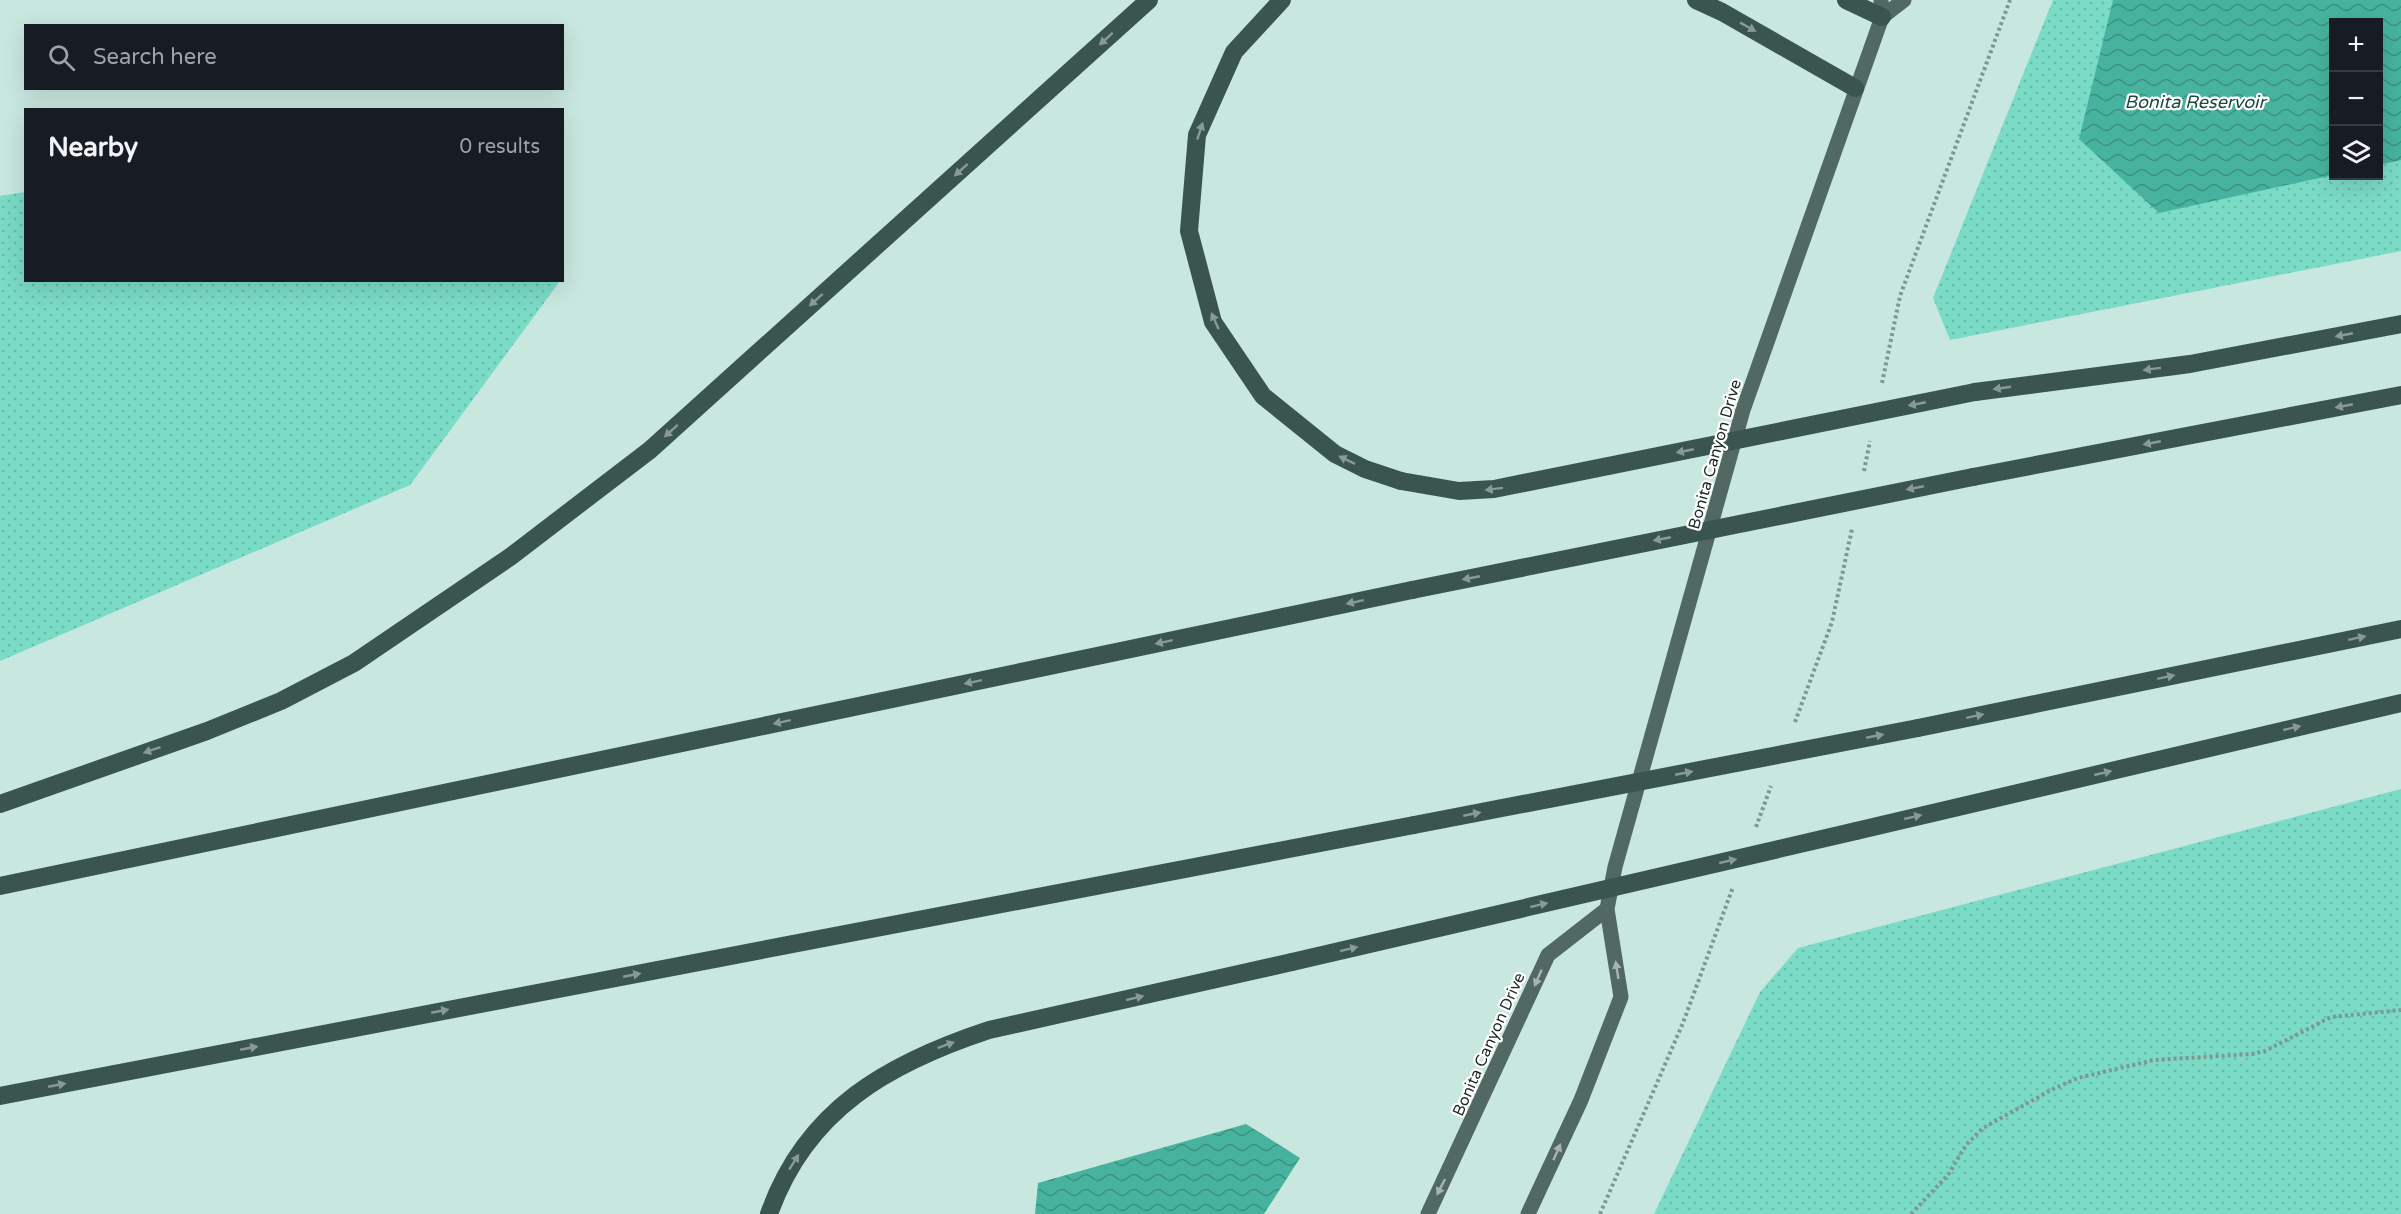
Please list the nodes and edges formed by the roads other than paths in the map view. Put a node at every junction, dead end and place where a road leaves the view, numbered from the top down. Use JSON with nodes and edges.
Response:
{"nodes":[{"id":1,"x":1149,"y":0,"type":"edge"},
{"id":2,"x":1282,"y":0,"type":"edge"},
{"id":3,"x":1696,"y":0,"type":"edge"},
{"id":4,"x":1846,"y":0,"type":"edge"},
{"id":5,"x":1904,"y":0,"type":"edge"},
{"id":6,"x":1881,"y":8,"type":"edge"},
{"id":7,"x":1855,"y":88,"type":"junction"},
{"id":8,"x":2401,"y":324,"type":"edge"},
{"id":9,"x":2401,"y":395,"type":"edge"},
{"id":10,"x":2401,"y":629,"type":"edge"},
{"id":11,"x":2401,"y":703,"type":"edge"},
{"id":12,"x":0,"y":804,"type":"edge"},
{"id":13,"x":0,"y":886,"type":"edge"},
{"id":14,"x":1607,"y":909,"type":"junction"},
{"id":15,"x":0,"y":1096,"type":"edge"},
{"id":16,"x":769,"y":1214,"type":"edge"},
{"id":17,"x":1428,"y":1214,"type":"edge"},
{"id":18,"x":1528,"y":1214,"type":"edge"}],
"edges":[{"from":1,"to":12,"type":"highway","one_way":true},
{"from":8,"to":2,"type":"highway","one_way":true,"bridge":true},
{"from":3,"to":7,"type":"highway","one_way":true},
{"from":4,"to":6,"type":"highway"},
{"from":5,"to":6,"type":"main road"},
{"from":6,"to":7,"type":"main road","name":"Bonita Canyon Drive"},
{"from":7,"to":14,"type":"main road","name":"Bonita Canyon Drive"},
{"from":9,"to":13,"type":"highway","one_way":true,"bridge":true},
{"from":15,"to":10,"type":"highway","one_way":true,"bridge":true},
{"from":16,"to":11,"type":"highway","one_way":true,"bridge":true},
{"from":14,"to":17,"type":"main road","name":"Bonita Canyon Drive","one_way":true},
{"from":18,"to":14,"type":"main road","name":"Bonita Canyon Drive","one_way":true}]}
